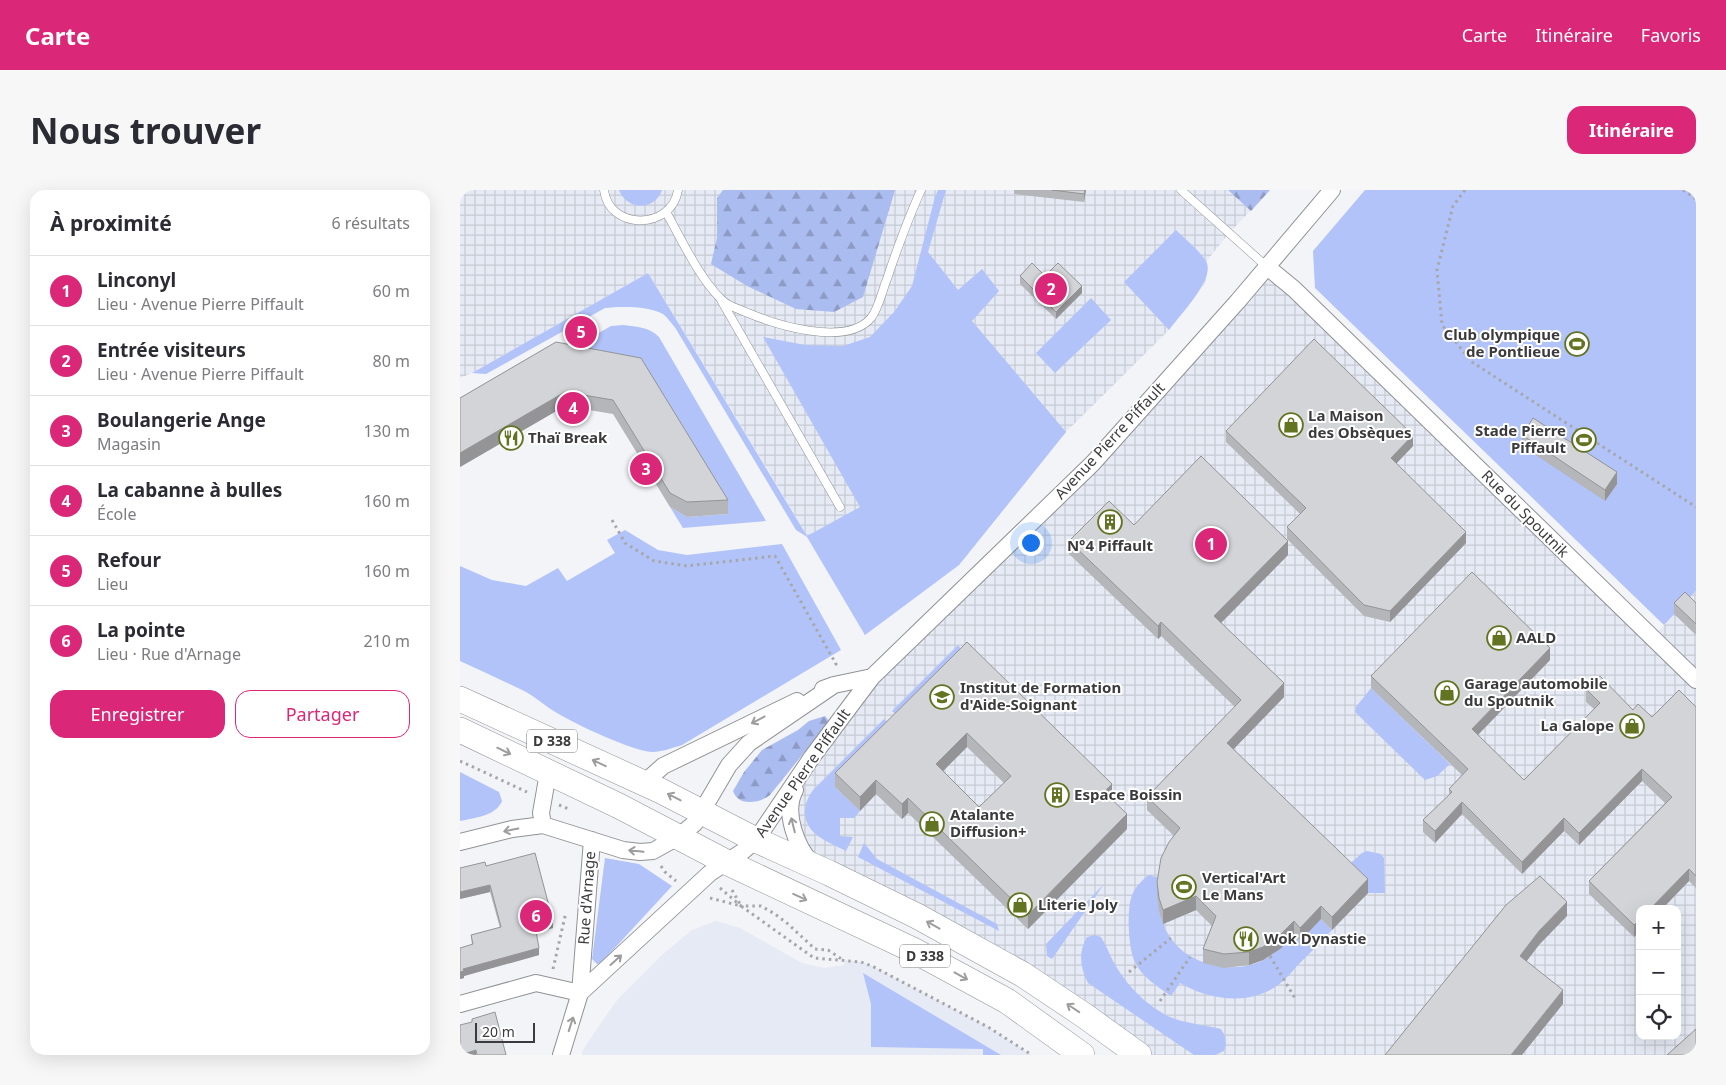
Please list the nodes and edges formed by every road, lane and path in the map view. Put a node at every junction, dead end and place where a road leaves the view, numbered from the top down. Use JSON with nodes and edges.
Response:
{"nodes":[{"id":1,"x":604,"y":190,"type":"edge"},
{"id":2,"x":678,"y":190,"type":"edge"},
{"id":3,"x":921,"y":190,"type":"edge"},
{"id":4,"x":1180,"y":190,"type":"edge"},
{"id":5,"x":1332,"y":190,"type":"edge"},
{"id":6,"x":1465,"y":190,"type":"edge"},
{"id":7,"x":1683,"y":190,"type":"edge"},
{"id":8,"x":1696,"y":199,"type":"edge"},
{"id":9,"x":666,"y":212,"type":"junction"},
{"id":10,"x":1266,"y":266,"type":"junction"},
{"id":11,"x":720,"y":299,"type":"junction"},
{"id":12,"x":840,"y":507,"type":"dead end"},
{"id":13,"x":1696,"y":507,"type":"edge"},
{"id":14,"x":612,"y":520,"type":"dead end"},
{"id":15,"x":828,"y":669,"type":"dead end"},
{"id":16,"x":872,"y":677,"type":"junction"},
{"id":17,"x":1696,"y":680,"type":"edge"},
{"id":18,"x":834,"y":685,"type":"junction"},
{"id":19,"x":460,"y":698,"type":"edge"},
{"id":20,"x":460,"y":730,"type":"edge"},
{"id":21,"x":812,"y":757,"type":"junction"},
{"id":22,"x":460,"y":761,"type":"edge"},
{"id":23,"x":548,"y":773,"type":"junction"},
{"id":24,"x":644,"y":783,"type":"junction"},
{"id":25,"x":543,"y":798,"type":"junction"},
{"id":26,"x":702,"y":821,"type":"junction"},
{"id":27,"x":543,"y":825,"type":"junction"},
{"id":28,"x":680,"y":836,"type":"junction"},
{"id":29,"x":592,"y":840,"type":"junction"},
{"id":30,"x":756,"y":840,"type":"junction"},
{"id":31,"x":460,"y":842,"type":"edge"},
{"id":32,"x":726,"y":862,"type":"junction"},
{"id":33,"x":816,"y":867,"type":"junction"},
{"id":34,"x":719,"y":885,"type":"dead end"},
{"id":35,"x":741,"y":906,"type":"junction"},
{"id":36,"x":1171,"y":938,"type":"dead end"},
{"id":37,"x":1270,"y":956,"type":"edge"},
{"id":38,"x":1190,"y":957,"type":"dead end"},
{"id":39,"x":844,"y":960,"type":"junction"},
{"id":40,"x":1129,"y":972,"type":"dead end"},
{"id":41,"x":580,"y":993,"type":"junction"},
{"id":42,"x":1296,"y":1000,"type":"dead end"},
{"id":43,"x":1160,"y":1001,"type":"dead end"},
{"id":44,"x":460,"y":1004,"type":"edge"},
{"id":45,"x":561,"y":1055,"type":"edge"},
{"id":46,"x":1032,"y":1055,"type":"edge"},
{"id":47,"x":1082,"y":1055,"type":"edge"},
{"id":48,"x":1139,"y":1055,"type":"edge"}],
"edges":[{"from":1,"to":9,"type":"lane"},
{"from":2,"to":9,"type":"lane"},
{"from":3,"to":11,"type":"lane"},
{"from":4,"to":10,"type":"lane"},
{"from":5,"to":10,"type":"street","name":"Avenue Pierre Piffault"},
{"from":6,"to":13,"type":"path"},
{"from":7,"to":8,"type":"path"},
{"from":9,"to":11,"type":"lane"},
{"from":10,"to":16,"type":"street","name":"Avenue Pierre Piffault"},
{"from":10,"to":17,"type":"street","name":"Rue du Spoutnik"},
{"from":11,"to":12,"type":"lane"},
{"from":14,"to":15,"type":"path"},
{"from":16,"to":18,"type":"street","name":"Avenue Pierre Piffault"},
{"from":16,"to":21,"type":"street","name":"Avenue Pierre Piffault"},
{"from":18,"to":24,"type":"street","name":"Avenue Pierre Piffault","one_way":true},
{"from":18,"to":26,"type":"street","name":"Avenue Pierre Piffault"},
{"from":24,"to":19,"type":"main road","number":"D 338","one_way":true},
{"from":20,"to":23,"type":"main road","number":"D 338","one_way":true},
{"from":21,"to":30,"type":"street","name":"Avenue Pierre Piffault"},
{"from":33,"to":21,"type":"street","one_way":true},
{"from":22,"to":25,"type":"path"},
{"from":23,"to":25,"type":"street"},
{"from":23,"to":28,"type":"main road","number":"D 338"},
{"from":26,"to":24,"type":"main road","number":"D 338","one_way":true},
{"from":25,"to":27,"type":"street"},
{"from":26,"to":28,"type":"street","name":"Avenue Pierre Piffault"},
{"from":26,"to":30,"type":"main road","number":"D 338"},
{"from":26,"to":32,"type":"street"},
{"from":27,"to":29,"type":"street"},
{"from":27,"to":31,"type":"street","one_way":true},
{"from":28,"to":29,"type":"street","name":"Rue d'Arnage","one_way":true},
{"from":28,"to":32,"type":"main road","number":"D 338"},
{"from":29,"to":41,"type":"street","name":"Rue d'Arnage"},
{"from":30,"to":32,"type":"street","name":"Avenue Pierre Piffault"},
{"from":30,"to":33,"type":"main road","number":"D 338"},
{"from":41,"to":32,"type":"street","one_way":true},
{"from":32,"to":47,"type":"main road","number":"D 338","one_way":true},
{"from":48,"to":33,"type":"main road","number":"D 338","one_way":true},
{"from":34,"to":35,"type":"path"},
{"from":35,"to":39,"type":"path"},
{"from":35,"to":39,"type":"path"},
{"from":36,"to":40,"type":"path"},
{"from":37,"to":42,"type":"path"},
{"from":38,"to":43,"type":"path"},
{"from":39,"to":46,"type":"path"},
{"from":41,"to":44,"type":"street"},
{"from":45,"to":41,"type":"street","name":"Rue d'Arnage","one_way":true}]}
